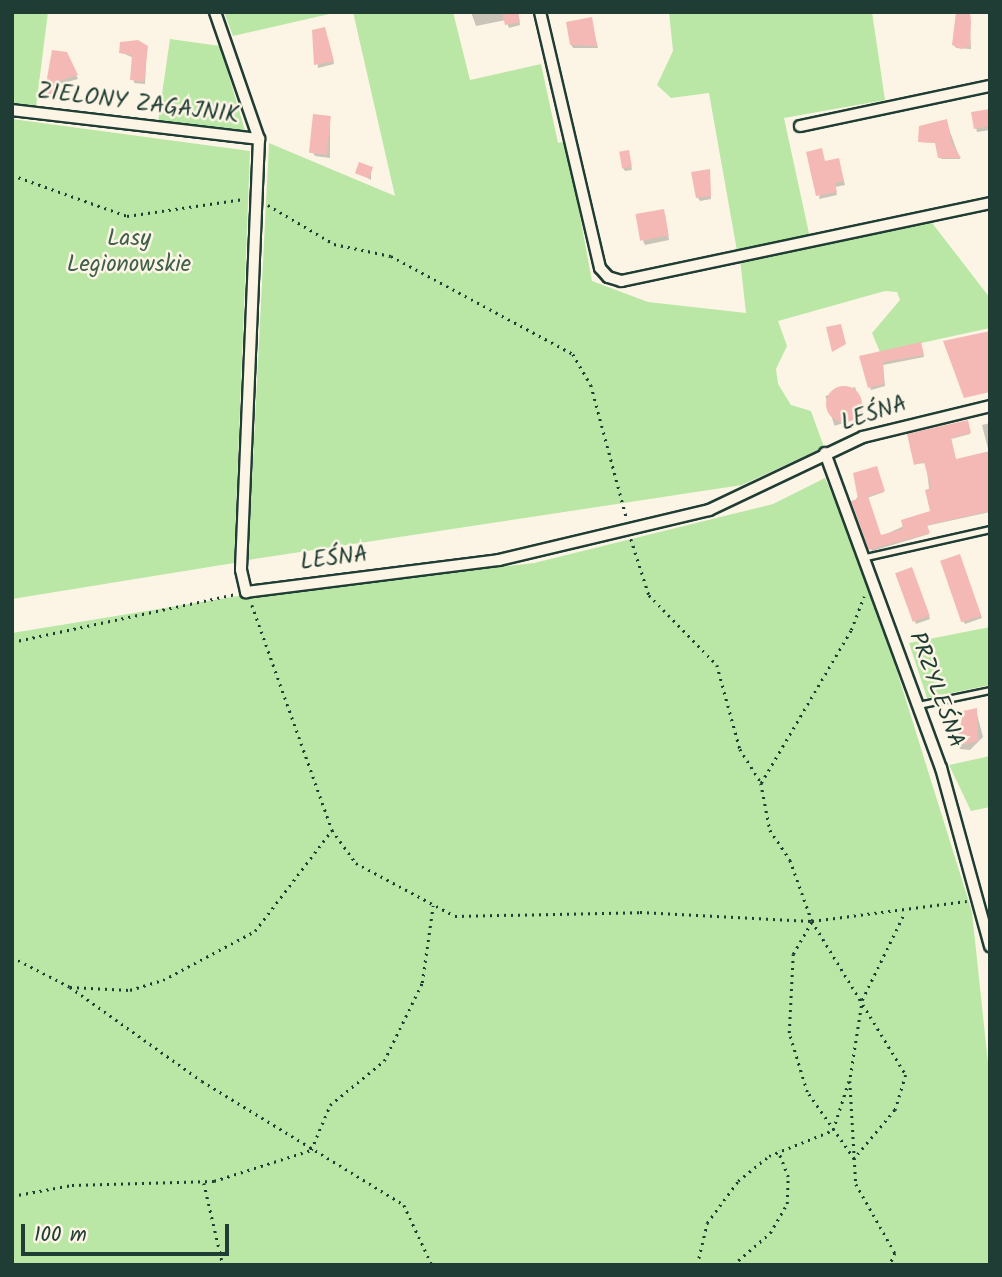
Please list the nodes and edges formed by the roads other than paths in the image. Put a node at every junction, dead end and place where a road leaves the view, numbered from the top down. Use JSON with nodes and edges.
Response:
{"nodes":[{"id":1,"x":215,"y":12,"type":"edge"},
{"id":2,"x":540,"y":12,"type":"edge"},
{"id":3,"x":990,"y":86,"type":"edge"},
{"id":4,"x":12,"y":110,"type":"edge"},
{"id":5,"x":800,"y":126,"type":"dead end"},
{"id":6,"x":259,"y":139,"type":"junction"},
{"id":7,"x":990,"y":203,"type":"edge"},
{"id":8,"x":990,"y":406,"type":"edge"},
{"id":9,"x":825,"y":453,"type":"junction"},
{"id":10,"x":990,"y":529,"type":"edge"},
{"id":11,"x":866,"y":557,"type":"junction"},
{"id":12,"x":990,"y":690,"type":"edge"},
{"id":13,"x":918,"y":705,"type":"junction"},
{"id":14,"x":990,"y":946,"type":"edge"}],
"edges":[{"from":1,"to":6,"type":"street"},
{"from":2,"to":7,"type":"street"},
{"from":3,"to":5,"type":"street"},
{"from":4,"to":6,"type":"street","name":"ZIELONY ZAGAJNIK"},
{"from":6,"to":9,"type":"street","name":"LEŚNA"},
{"from":8,"to":9,"type":"street","name":"LEŚNA"},
{"from":9,"to":11,"type":"street","name":"PRZYLEŚNA"},
{"from":10,"to":11,"type":"lane"},
{"from":11,"to":13,"type":"street","name":"PRZYLEŚNA"},
{"from":12,"to":13,"type":"lane"},
{"from":13,"to":14,"type":"street","name":"PRZYLEŚNA"}]}
